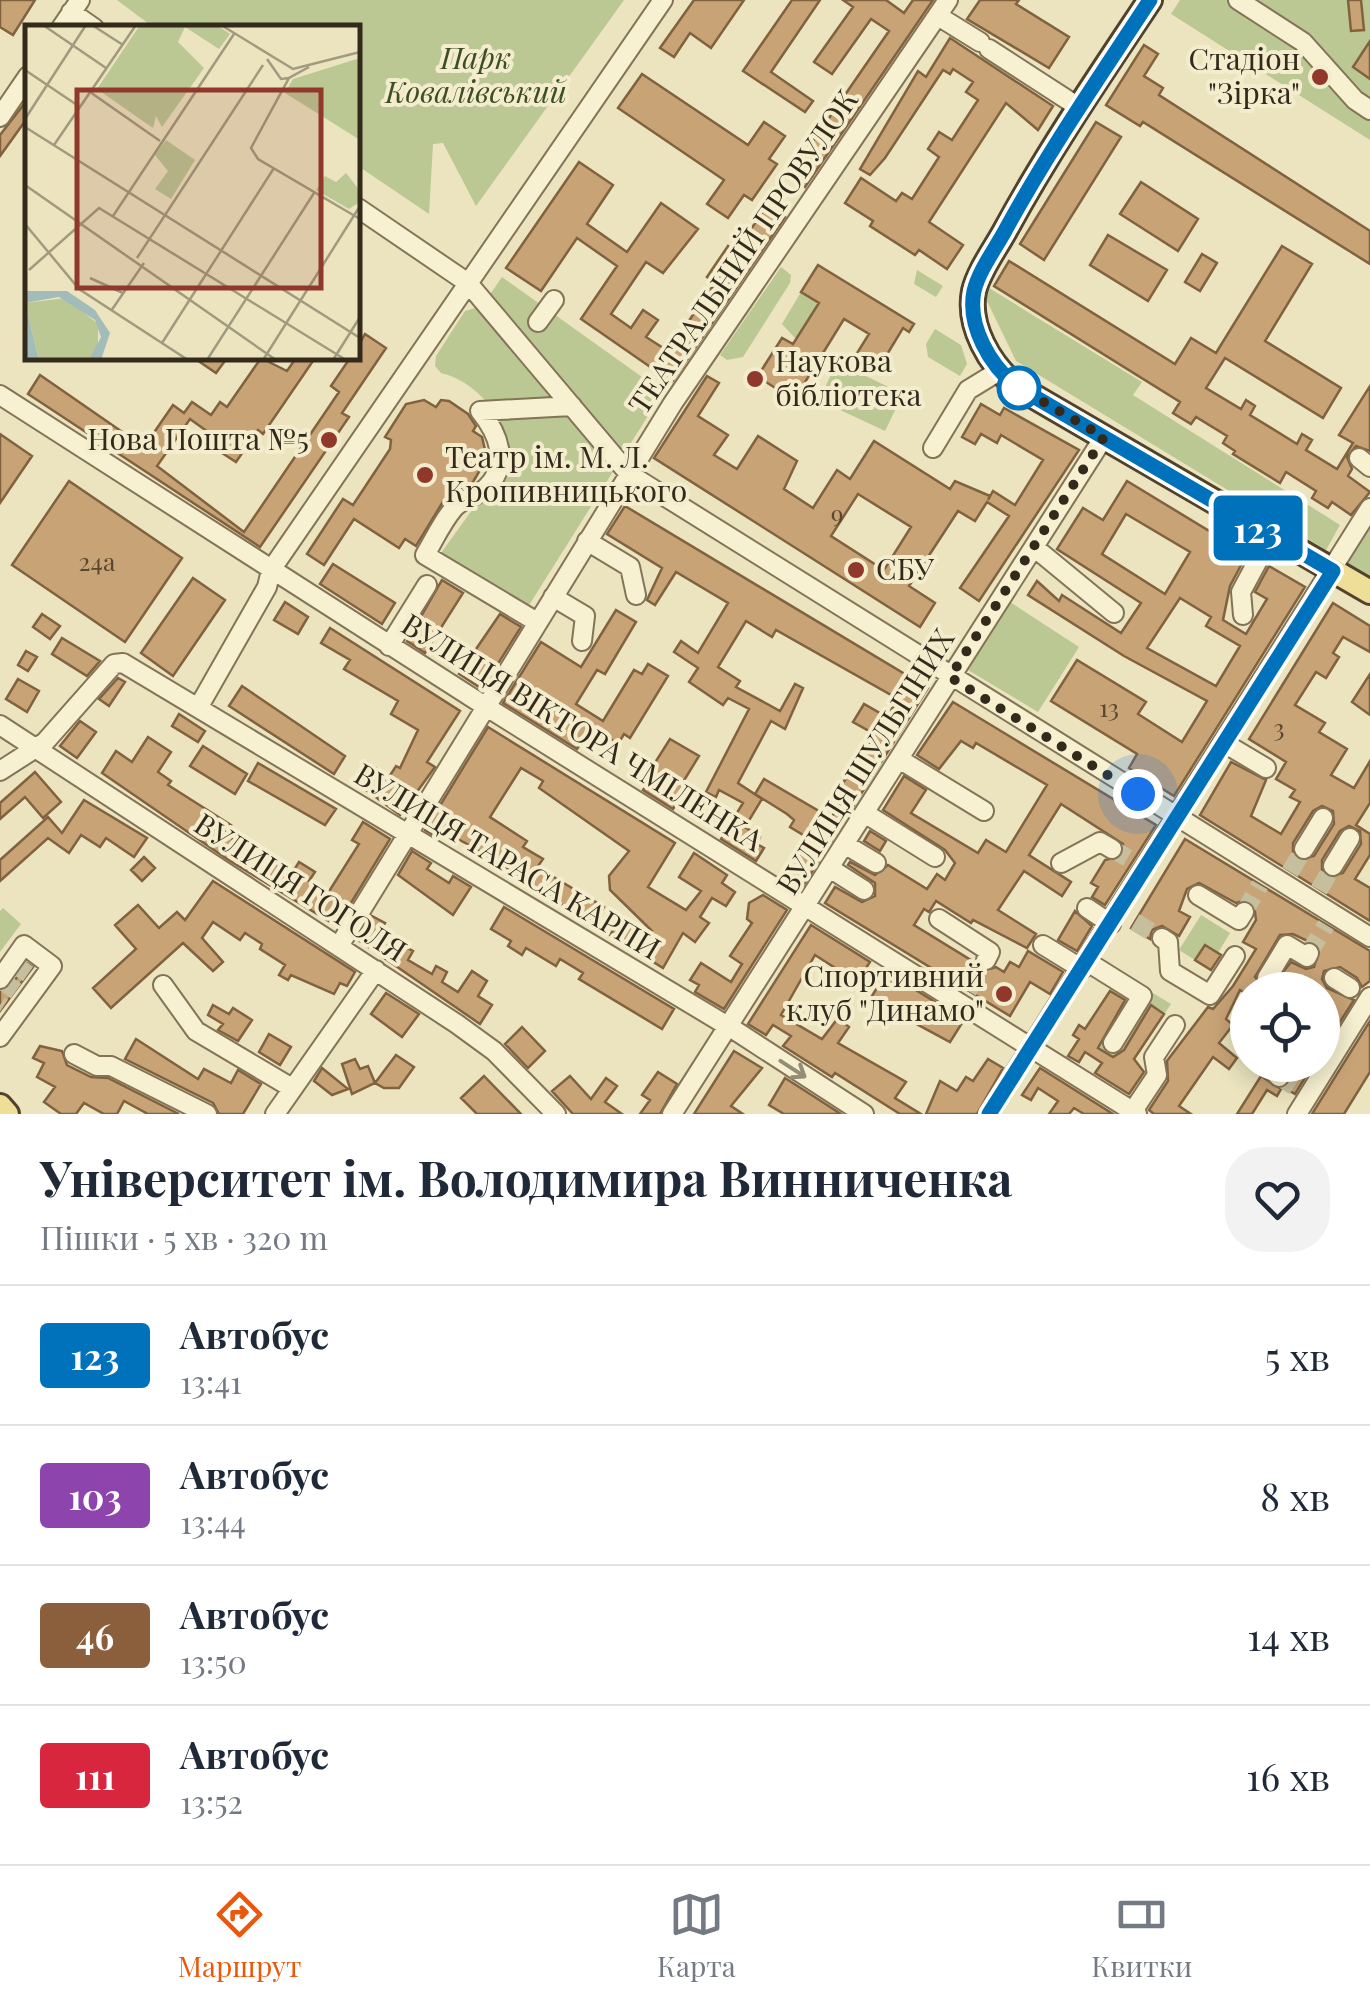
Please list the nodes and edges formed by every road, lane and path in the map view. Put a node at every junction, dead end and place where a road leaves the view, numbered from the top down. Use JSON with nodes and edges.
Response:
{"nodes":[{"id":1,"x":662,"y":0,"type":"edge"},
{"id":2,"x":1150,"y":0,"type":"edge"},
{"id":3,"x":1238,"y":0,"type":"edge"},
{"id":4,"x":943,"y":8,"type":"edge"},
{"id":5,"x":1137,"y":12,"type":"edge"},
{"id":6,"x":0,"y":80,"type":"edge"},
{"id":7,"x":22,"y":84,"type":"edge"},
{"id":8,"x":1080,"y":108,"type":"junction"},
{"id":9,"x":1370,"y":110,"type":"edge"},
{"id":10,"x":0,"y":117,"type":"edge"},
{"id":11,"x":360,"y":209,"type":"edge"},
{"id":12,"x":468,"y":283,"type":"junction"},
{"id":13,"x":554,"y":300,"type":"dead end"},
{"id":14,"x":538,"y":322,"type":"dead end"},
{"id":15,"x":999,"y":371,"type":"junction"},
{"id":16,"x":0,"y":395,"type":"edge"},
{"id":17,"x":572,"y":406,"type":"junction"},
{"id":18,"x":1104,"y":437,"type":"junction"},
{"id":19,"x":933,"y":448,"type":"dead end"},
{"id":20,"x":630,"y":474,"type":"junction"},
{"id":21,"x":1370,"y":508,"type":"edge"},
{"id":22,"x":1270,"y":536,"type":"junction"},
{"id":23,"x":588,"y":541,"type":"junction"},
{"id":24,"x":1035,"y":548,"type":"junction"},
{"id":25,"x":270,"y":570,"type":"junction"},
{"id":26,"x":1333,"y":571,"type":"junction"},
{"id":27,"x":427,"y":585,"type":"dead end"},
{"id":28,"x":1370,"y":592,"type":"edge"},
{"id":29,"x":636,"y":595,"type":"dead end"},
{"id":30,"x":553,"y":597,"type":"junction"},
{"id":31,"x":1114,"y":614,"type":"dead end"},
{"id":32,"x":1244,"y":615,"type":"dead end"},
{"id":33,"x":537,"y":622,"type":"junction"},
{"id":34,"x":582,"y":642,"type":"dead end"},
{"id":35,"x":389,"y":646,"type":"junction"},
{"id":36,"x":950,"y":677,"type":"junction"},
{"id":37,"x":485,"y":706,"type":"junction"},
{"id":38,"x":198,"y":708,"type":"junction"},
{"id":39,"x":0,"y":725,"type":"edge"},
{"id":40,"x":1224,"y":743,"type":"junction"},
{"id":41,"x":35,"y":748,"type":"junction"},
{"id":42,"x":899,"y":759,"type":"junction"},
{"id":43,"x":1266,"y":768,"type":"dead end"},
{"id":44,"x":0,"y":770,"type":"edge"},
{"id":45,"x":984,"y":811,"type":"dead end"},
{"id":46,"x":866,"y":814,"type":"junction"},
{"id":47,"x":1176,"y":818,"type":"junction"},
{"id":48,"x":1323,"y":818,"type":"dead end"},
{"id":49,"x":406,"y":834,"type":"junction"},
{"id":50,"x":1350,"y":838,"type":"dead end"},
{"id":51,"x":846,"y":844,"type":"junction"},
{"id":52,"x":1304,"y":848,"type":"tunnel mouth"},
{"id":53,"x":1112,"y":849,"type":"tunnel mouth"},
{"id":54,"x":935,"y":857,"type":"dead end"},
{"id":55,"x":876,"y":862,"type":"dead end"},
{"id":56,"x":1061,"y":863,"type":"dead end"},
{"id":57,"x":1333,"y":866,"type":"tunnel mouth"},
{"id":58,"x":831,"y":870,"type":"junction"},
{"id":59,"x":864,"y":890,"type":"dead end"},
{"id":60,"x":1198,"y":895,"type":"dead end"},
{"id":61,"x":808,"y":907,"type":"junction"},
{"id":62,"x":1087,"y":908,"type":"dead end"},
{"id":63,"x":1244,"y":912,"type":"dead end"},
{"id":64,"x":939,"y":919,"type":"dead end"},
{"id":65,"x":1121,"y":920,"type":"junction"},
{"id":66,"x":1370,"y":937,"type":"edge"},
{"id":67,"x":1162,"y":938,"type":"tunnel mouth"},
{"id":68,"x":1043,"y":945,"type":"dead end"},
{"id":69,"x":339,"y":946,"type":"junction"},
{"id":70,"x":1309,"y":953,"type":"tunnel mouth"},
{"id":71,"x":1235,"y":956,"type":"dead end"},
{"id":72,"x":986,"y":960,"type":"dead end"},
{"id":73,"x":1084,"y":965,"type":"junction"},
{"id":74,"x":376,"y":970,"type":"junction"},
{"id":75,"x":1271,"y":972,"type":"edge"},
{"id":76,"x":162,"y":984,"type":"dead end"},
{"id":77,"x":1357,"y":992,"type":"edge"},
{"id":78,"x":1175,"y":1024,"type":"dead end"},
{"id":79,"x":725,"y":1025,"type":"junction"},
{"id":80,"x":1113,"y":1043,"type":"dead end"},
{"id":81,"x":1032,"y":1047,"type":"junction"},
{"id":82,"x":74,"y":1054,"type":"dead end"},
{"id":83,"x":292,"y":1088,"type":"junction"},
{"id":84,"x":0,"y":1106,"type":"edge"},
{"id":85,"x":1111,"y":1107,"type":"edge"},
{"id":86,"x":1135,"y":1112,"type":"edge"},
{"id":87,"x":7,"y":1114,"type":"edge"},
{"id":88,"x":206,"y":1114,"type":"edge"},
{"id":89,"x":275,"y":1114,"type":"edge"},
{"id":90,"x":556,"y":1114,"type":"edge"},
{"id":91,"x":672,"y":1114,"type":"edge"},
{"id":92,"x":864,"y":1114,"type":"edge"},
{"id":93,"x":989,"y":1114,"type":"edge"},
{"id":94,"x":1296,"y":1114,"type":"edge"}],
"edges":[{"from":1,"to":12,"type":"street"},
{"from":2,"to":5,"type":"main road"},
{"from":3,"to":9,"type":"street"},
{"from":4,"to":8,"type":"street"},
{"from":4,"to":20,"type":"street","name":"ТЕАТРАЛЬНИЙ ПРОВУЛОК"},
{"from":5,"to":8,"type":"main road"},
{"from":6,"to":7,"type":"street"},
{"from":7,"to":10,"type":"street"},
{"from":8,"to":15,"type":"main road"},
{"from":11,"to":12,"type":"street"},
{"from":12,"to":17,"type":"street"},
{"from":12,"to":25,"type":"street"},
{"from":13,"to":14,"type":"street"},
{"from":15,"to":18,"type":"main road"},
{"from":15,"to":19,"type":"street"},
{"from":16,"to":25,"type":"street","name":"ВУЛИЦЯ ВІКТОРА ЧМІЛЕНКА"},
{"from":17,"to":20,"type":"street"},
{"from":17,"to":33,"type":"street"},
{"from":18,"to":22,"type":"main road"},
{"from":18,"to":24,"type":"street","name":"ВУЛИЦЯ ШУЛЬГІНИХ"},
{"from":20,"to":23,"type":"street","name":"ТЕАТРАЛЬНИЙ ПРОВУЛОК"},
{"from":20,"to":36,"type":"street"},
{"from":21,"to":26,"type":"street"},
{"from":22,"to":26,"type":"main road"},
{"from":22,"to":32,"type":"street"},
{"from":23,"to":29,"type":"street"},
{"from":23,"to":30,"type":"street","name":"ТЕАТРАЛЬНИЙ ПРОВУЛОК"},
{"from":24,"to":31,"type":"street"},
{"from":24,"to":36,"type":"street","name":"ВУЛИЦЯ ШУЛЬГІНИХ"},
{"from":25,"to":35,"type":"street","name":"ВУЛИЦЯ ВІКТОРА ЧМІЛЕНКА"},
{"from":25,"to":38,"type":"street"},
{"from":26,"to":28,"type":"main road"},
{"from":26,"to":40,"type":"street"},
{"from":27,"to":35,"type":"street"},
{"from":30,"to":33,"type":"street","name":"ТЕАТРАЛЬНИЙ ПРОВУЛОК"},
{"from":30,"to":34,"type":"street"},
{"from":33,"to":37,"type":"street","name":"ТЕАТРАЛЬНИЙ ПРОВУЛОК"},
{"from":35,"to":37,"type":"street","name":"ВУЛИЦЯ ВІКТОРА ЧМІЛЕНКА"},
{"from":36,"to":42,"type":"street","name":"ВУЛИЦЯ ШУЛЬГІНИХ"},
{"from":36,"to":47,"type":"street"},
{"from":37,"to":49,"type":"street","name":"ТЕАТРАЛЬНИЙ ПРОВУЛОК"},
{"from":37,"to":61,"type":"street","name":"ВУЛИЦЯ ВІКТОРА ЧМІЛЕНКА"},
{"from":38,"to":41,"type":"street","name":"ВУЛИЦЯ ТАРАСА КАРПИ"},
{"from":38,"to":49,"type":"street","name":"ВУЛИЦЯ ТАРАСА КАРПИ"},
{"from":39,"to":41,"type":"street","name":"ВУЛИЦЯ ГОГОЛЯ"},
{"from":40,"to":43,"type":"street"},
{"from":40,"to":47,"type":"street"},
{"from":41,"to":44,"type":"street"},
{"from":41,"to":69,"type":"street","name":"ВУЛИЦЯ ГОГОЛЯ"},
{"from":42,"to":45,"type":"street"},
{"from":42,"to":46,"type":"street","name":"ВУЛИЦЯ ШУЛЬГІНИХ"},
{"from":46,"to":51,"type":"street","name":"ВУЛИЦЯ ШУЛЬГІНИХ"},
{"from":46,"to":54,"type":"street"},
{"from":47,"to":65,"type":"street"},
{"from":47,"to":66,"type":"street"},
{"from":48,"to":52,"type":"street"},
{"from":49,"to":69,"type":"street","name":"ТЕАТРАЛЬНИЙ ПРОВУЛОК"},
{"from":49,"to":79,"type":"street","name":"ВУЛИЦЯ ТАРАСА КАРПИ"},
{"from":50,"to":57,"type":"street"},
{"from":51,"to":55,"type":"street"},
{"from":51,"to":58,"type":"street","name":"ВУЛИЦЯ ШУЛЬГІНИХ"},
{"from":53,"to":56,"type":"street"},
{"from":58,"to":59,"type":"street"},
{"from":58,"to":61,"type":"street","name":"ВУЛИЦЯ ШУЛЬГІНИХ"},
{"from":60,"to":63,"type":"street"},
{"from":61,"to":79,"type":"street","name":"ВУЛИЦЯ ШУЛЬГІНИХ"},
{"from":61,"to":81,"type":"street","name":"ВУЛИЦЯ ВІКТОРА ЧМІЛЕНКА"},
{"from":62,"to":65,"type":"street"},
{"from":64,"to":72,"type":"street"},
{"from":65,"to":73,"type":"street"},
{"from":67,"to":71,"type":"street"},
{"from":68,"to":73,"type":"street"},
{"from":69,"to":74,"type":"street","name":"ВУЛИЦЯ ГОГОЛЯ"},
{"from":70,"to":75,"type":"street"},
{"from":73,"to":80,"type":"street"},
{"from":73,"to":81,"type":"street"},
{"from":74,"to":83,"type":"street"},
{"from":74,"to":90,"type":"street","name":"ВУЛИЦЯ ГОГОЛЯ"},
{"from":76,"to":83,"type":"street"},
{"from":77,"to":94,"type":"street"},
{"from":78,"to":86,"type":"street"},
{"from":79,"to":91,"type":"street","name":"ВУЛИЦЯ ШУЛЬГІНИХ"},
{"from":79,"to":92,"type":"street","name":"ВУЛИЦЯ ТАРАСА КАРПИ","one_way":true},
{"from":81,"to":85,"type":"street","name":"ВУЛИЦЯ ВІКТОРА ЧМІЛЕНКА"},
{"from":81,"to":93,"type":"street"},
{"from":82,"to":88,"type":"street"},
{"from":83,"to":89,"type":"street"},
{"from":84,"to":87,"type":"main road"},
{"from":85,"to":86,"type":"street","name":"ВУЛИЦЯ ВІКТОРА ЧМІЛЕНКА"}]}
